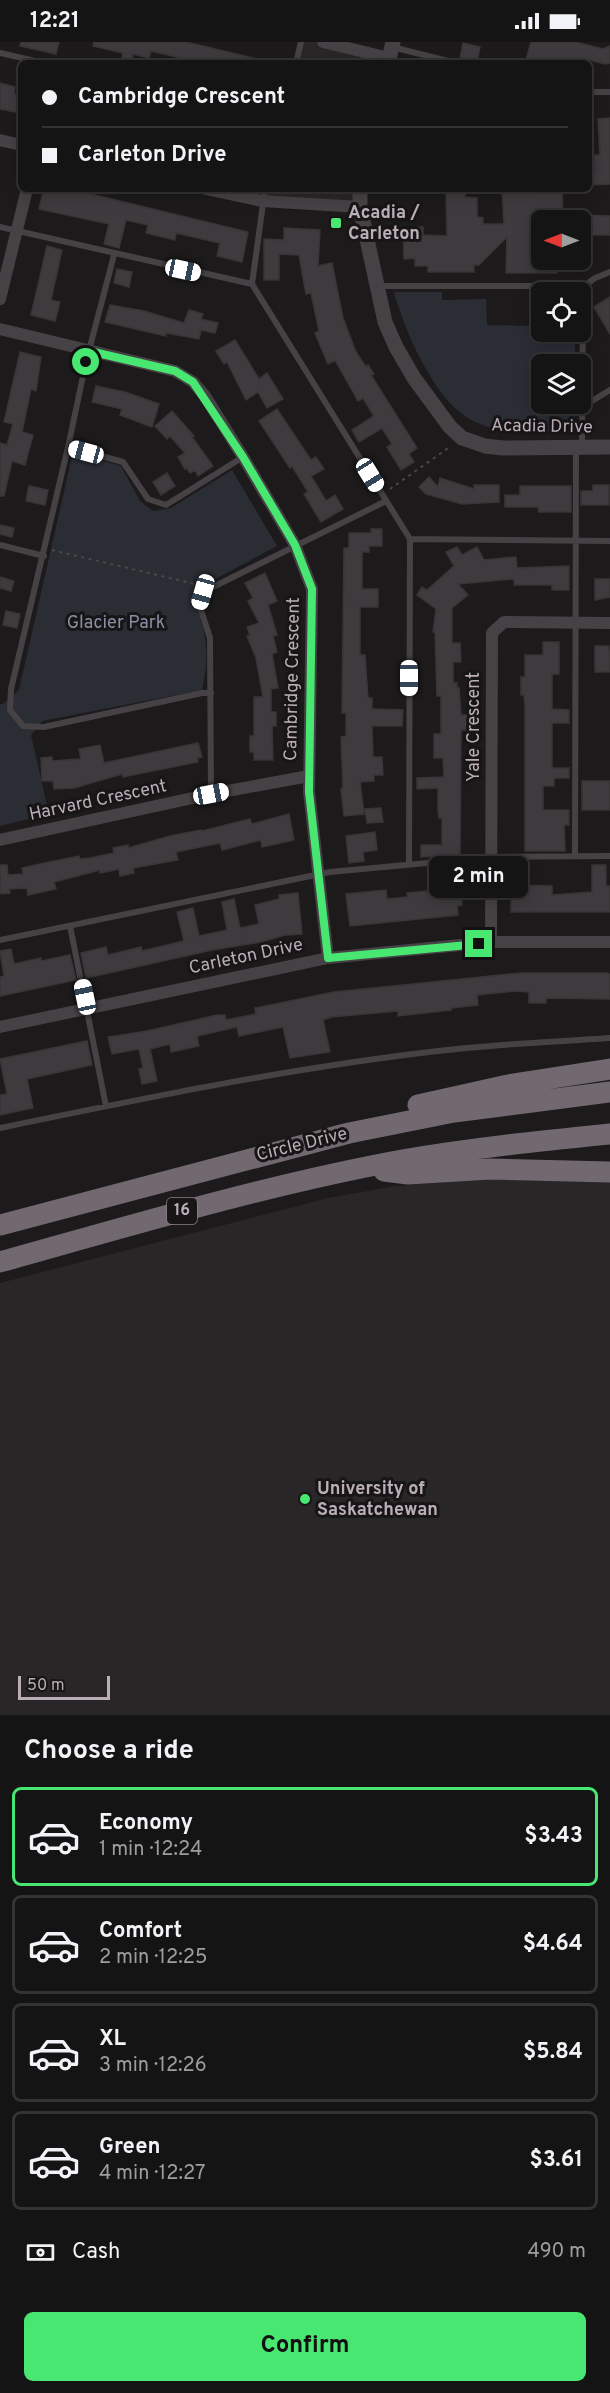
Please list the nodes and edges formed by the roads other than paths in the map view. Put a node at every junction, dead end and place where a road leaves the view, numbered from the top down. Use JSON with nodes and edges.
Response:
{"nodes":[{"id":1,"x":301,"y":42,"type":"edge"},
{"id":2,"x":323,"y":42,"type":"edge"},
{"id":3,"x":390,"y":52,"type":"edge"},
{"id":4,"x":0,"y":53,"type":"edge"},
{"id":5,"x":31,"y":60,"type":"edge"},
{"id":6,"x":297,"y":60,"type":"edge"},
{"id":7,"x":438,"y":60,"type":"edge"},
{"id":8,"x":592,"y":92,"type":"edge"},
{"id":9,"x":610,"y":92,"type":"edge"},
{"id":10,"x":0,"y":140,"type":"edge"},
{"id":11,"x":18,"y":144,"type":"edge"},
{"id":12,"x":26,"y":192,"type":"edge"},
{"id":13,"x":234,"y":192,"type":"edge"},
{"id":14,"x":360,"y":192,"type":"edge"},
{"id":15,"x":263,"y":195,"type":"edge"},
{"id":16,"x":360,"y":207,"type":"junction"},
{"id":17,"x":0,"y":227,"type":"edge"},
{"id":18,"x":17,"y":232,"type":"junction"},
{"id":19,"x":114,"y":255,"type":"junction"},
{"id":20,"x":610,"y":272,"type":"edge"},
{"id":21,"x":590,"y":282,"type":"edge"},
{"id":22,"x":252,"y":284,"type":"junction"},
{"id":23,"x":376,"y":286,"type":"junction"},
{"id":24,"x":531,"y":286,"type":"edge"},
{"id":25,"x":0,"y":299,"type":"edge"},
{"id":26,"x":0,"y":329,"type":"edge"},
{"id":27,"x":89,"y":351,"type":"junction"},
{"id":28,"x":610,"y":390,"type":"edge"},
{"id":29,"x":591,"y":402,"type":"edge"},
{"id":30,"x":581,"y":414,"type":"edge"},
{"id":31,"x":68,"y":447,"type":"junction"},
{"id":32,"x":610,"y":447,"type":"edge"},
{"id":33,"x":579,"y":448,"type":"junction"},
{"id":34,"x":243,"y":457,"type":"junction"},
{"id":35,"x":386,"y":501,"type":"junction"},
{"id":36,"x":410,"y":539,"type":"junction"},
{"id":37,"x":576,"y":540,"type":"junction"},
{"id":38,"x":610,"y":541,"type":"edge"},
{"id":39,"x":0,"y":545,"type":"edge"},
{"id":40,"x":295,"y":545,"type":"junction"},
{"id":41,"x":44,"y":556,"type":"junction"},
{"id":42,"x":576,"y":623,"type":"junction"},
{"id":43,"x":610,"y":623,"type":"edge"},
{"id":44,"x":211,"y":693,"type":"junction"},
{"id":45,"x":309,"y":776,"type":"junction"},
{"id":46,"x":211,"y":794,"type":"junction"},
{"id":47,"x":0,"y":840,"type":"edge"},
{"id":48,"x":492,"y":856,"type":"junction"},
{"id":49,"x":575,"y":856,"type":"junction"},
{"id":50,"x":610,"y":856,"type":"edge"},
{"id":51,"x":409,"y":864,"type":"junction"},
{"id":52,"x":319,"y":874,"type":"junction"},
{"id":53,"x":70,"y":926,"type":"junction"},
{"id":54,"x":0,"y":940,"type":"edge"},
{"id":55,"x":491,"y":942,"type":"junction"},
{"id":56,"x":610,"y":942,"type":"edge"},
{"id":57,"x":328,"y":958,"type":"junction"},
{"id":58,"x":87,"y":1009,"type":"junction"},
{"id":59,"x":0,"y":1027,"type":"edge"},
{"id":60,"x":610,"y":1038,"type":"edge"},
{"id":61,"x":610,"y":1069,"type":"edge"},
{"id":62,"x":610,"y":1092,"type":"edge"},
{"id":63,"x":106,"y":1106,"type":"junction"},
{"id":64,"x":0,"y":1128,"type":"edge"},
{"id":65,"x":349,"y":1133,"type":"junction"},
{"id":66,"x":610,"y":1134,"type":"edge"},
{"id":67,"x":365,"y":1168,"type":"junction"},
{"id":68,"x":610,"y":1172,"type":"edge"},
{"id":69,"x":4,"y":1223,"type":"edge"},
{"id":70,"x":0,"y":1262,"type":"edge"}],
"edges":[{"from":1,"to":6,"type":"lane"},
{"from":2,"to":3,"type":"street"},
{"from":3,"to":7,"type":"lane"},
{"from":4,"to":5,"type":"lane"},
{"from":8,"to":9,"type":"lane"},
{"from":10,"to":11,"type":"street"},
{"from":12,"to":18,"type":"street"},
{"from":13,"to":15,"type":"street"},
{"from":14,"to":16,"type":"street","name":"Acadia Drive"},
{"from":15,"to":16,"type":"street"},
{"from":15,"to":22,"type":"lane"},
{"from":16,"to":23,"type":"street","name":"Acadia Drive"},
{"from":17,"to":18,"type":"lane"},
{"from":18,"to":19,"type":"lane"},
{"from":18,"to":25,"type":"street"},
{"from":19,"to":22,"type":"lane"},
{"from":19,"to":27,"type":"lane"},
{"from":20,"to":21,"type":"lane"},
{"from":22,"to":35,"type":"lane"},
{"from":23,"to":24,"type":"lane"},
{"from":23,"to":33,"type":"street","name":"Acadia Drive"},
{"from":26,"to":27,"type":"street","name":"Cambridge Crescent"},
{"from":27,"to":31,"type":"lane"},
{"from":27,"to":34,"type":"street","name":"Cambridge Crescent"},
{"from":28,"to":29,"type":"lane"},
{"from":30,"to":33,"type":"lane"},
{"from":31,"to":34,"type":"lane"},
{"from":31,"to":41,"type":"lane"},
{"from":32,"to":33,"type":"street","name":"Acadia Drive"},
{"from":33,"to":37,"type":"lane"},
{"from":34,"to":40,"type":"street","name":"Cambridge Crescent"},
{"from":35,"to":36,"type":"lane"},
{"from":35,"to":40,"type":"lane"},
{"from":36,"to":37,"type":"lane"},
{"from":36,"to":51,"type":"lane"},
{"from":37,"to":38,"type":"lane"},
{"from":37,"to":42,"type":"lane"},
{"from":39,"to":41,"type":"lane"},
{"from":40,"to":44,"type":"lane"},
{"from":40,"to":45,"type":"street","name":"Cambridge Crescent"},
{"from":41,"to":44,"type":"lane"},
{"from":42,"to":43,"type":"street","name":"Yale Crescent"},
{"from":42,"to":48,"type":"street","name":"Yale Crescent"},
{"from":42,"to":49,"type":"lane"},
{"from":44,"to":46,"type":"lane"},
{"from":45,"to":46,"type":"street","name":"Harvard Crescent"},
{"from":45,"to":52,"type":"street","name":"Cambridge Crescent"},
{"from":46,"to":47,"type":"street","name":"Harvard Crescent"},
{"from":48,"to":49,"type":"lane"},
{"from":48,"to":51,"type":"lane"},
{"from":48,"to":55,"type":"street","name":"Yale Crescent"},
{"from":49,"to":50,"type":"lane"},
{"from":51,"to":52,"type":"lane"},
{"from":52,"to":53,"type":"lane"},
{"from":52,"to":57,"type":"street","name":"Cambridge Crescent"},
{"from":53,"to":54,"type":"lane"},
{"from":53,"to":58,"type":"lane"},
{"from":55,"to":56,"type":"street","name":"Carleton Drive"},
{"from":55,"to":57,"type":"street","name":"Carleton Drive"},
{"from":57,"to":58,"type":"street","name":"Carleton Drive"},
{"from":58,"to":59,"type":"street","name":"Carleton Drive"},
{"from":58,"to":63,"type":"lane"},
{"from":60,"to":63,"type":"lane"},
{"from":61,"to":65,"type":"highway"},
{"from":62,"to":65,"type":"highway","name":"Circle Drive","number":"16"},
{"from":63,"to":64,"type":"lane"},
{"from":65,"to":69,"type":"highway","name":"Circle Drive","number":"16"},
{"from":66,"to":67,"type":"highway","name":"Circle Drive","number":"16"},
{"from":67,"to":68,"type":"highway"},
{"from":67,"to":70,"type":"highway","name":"Circle Drive","number":"16"}]}
